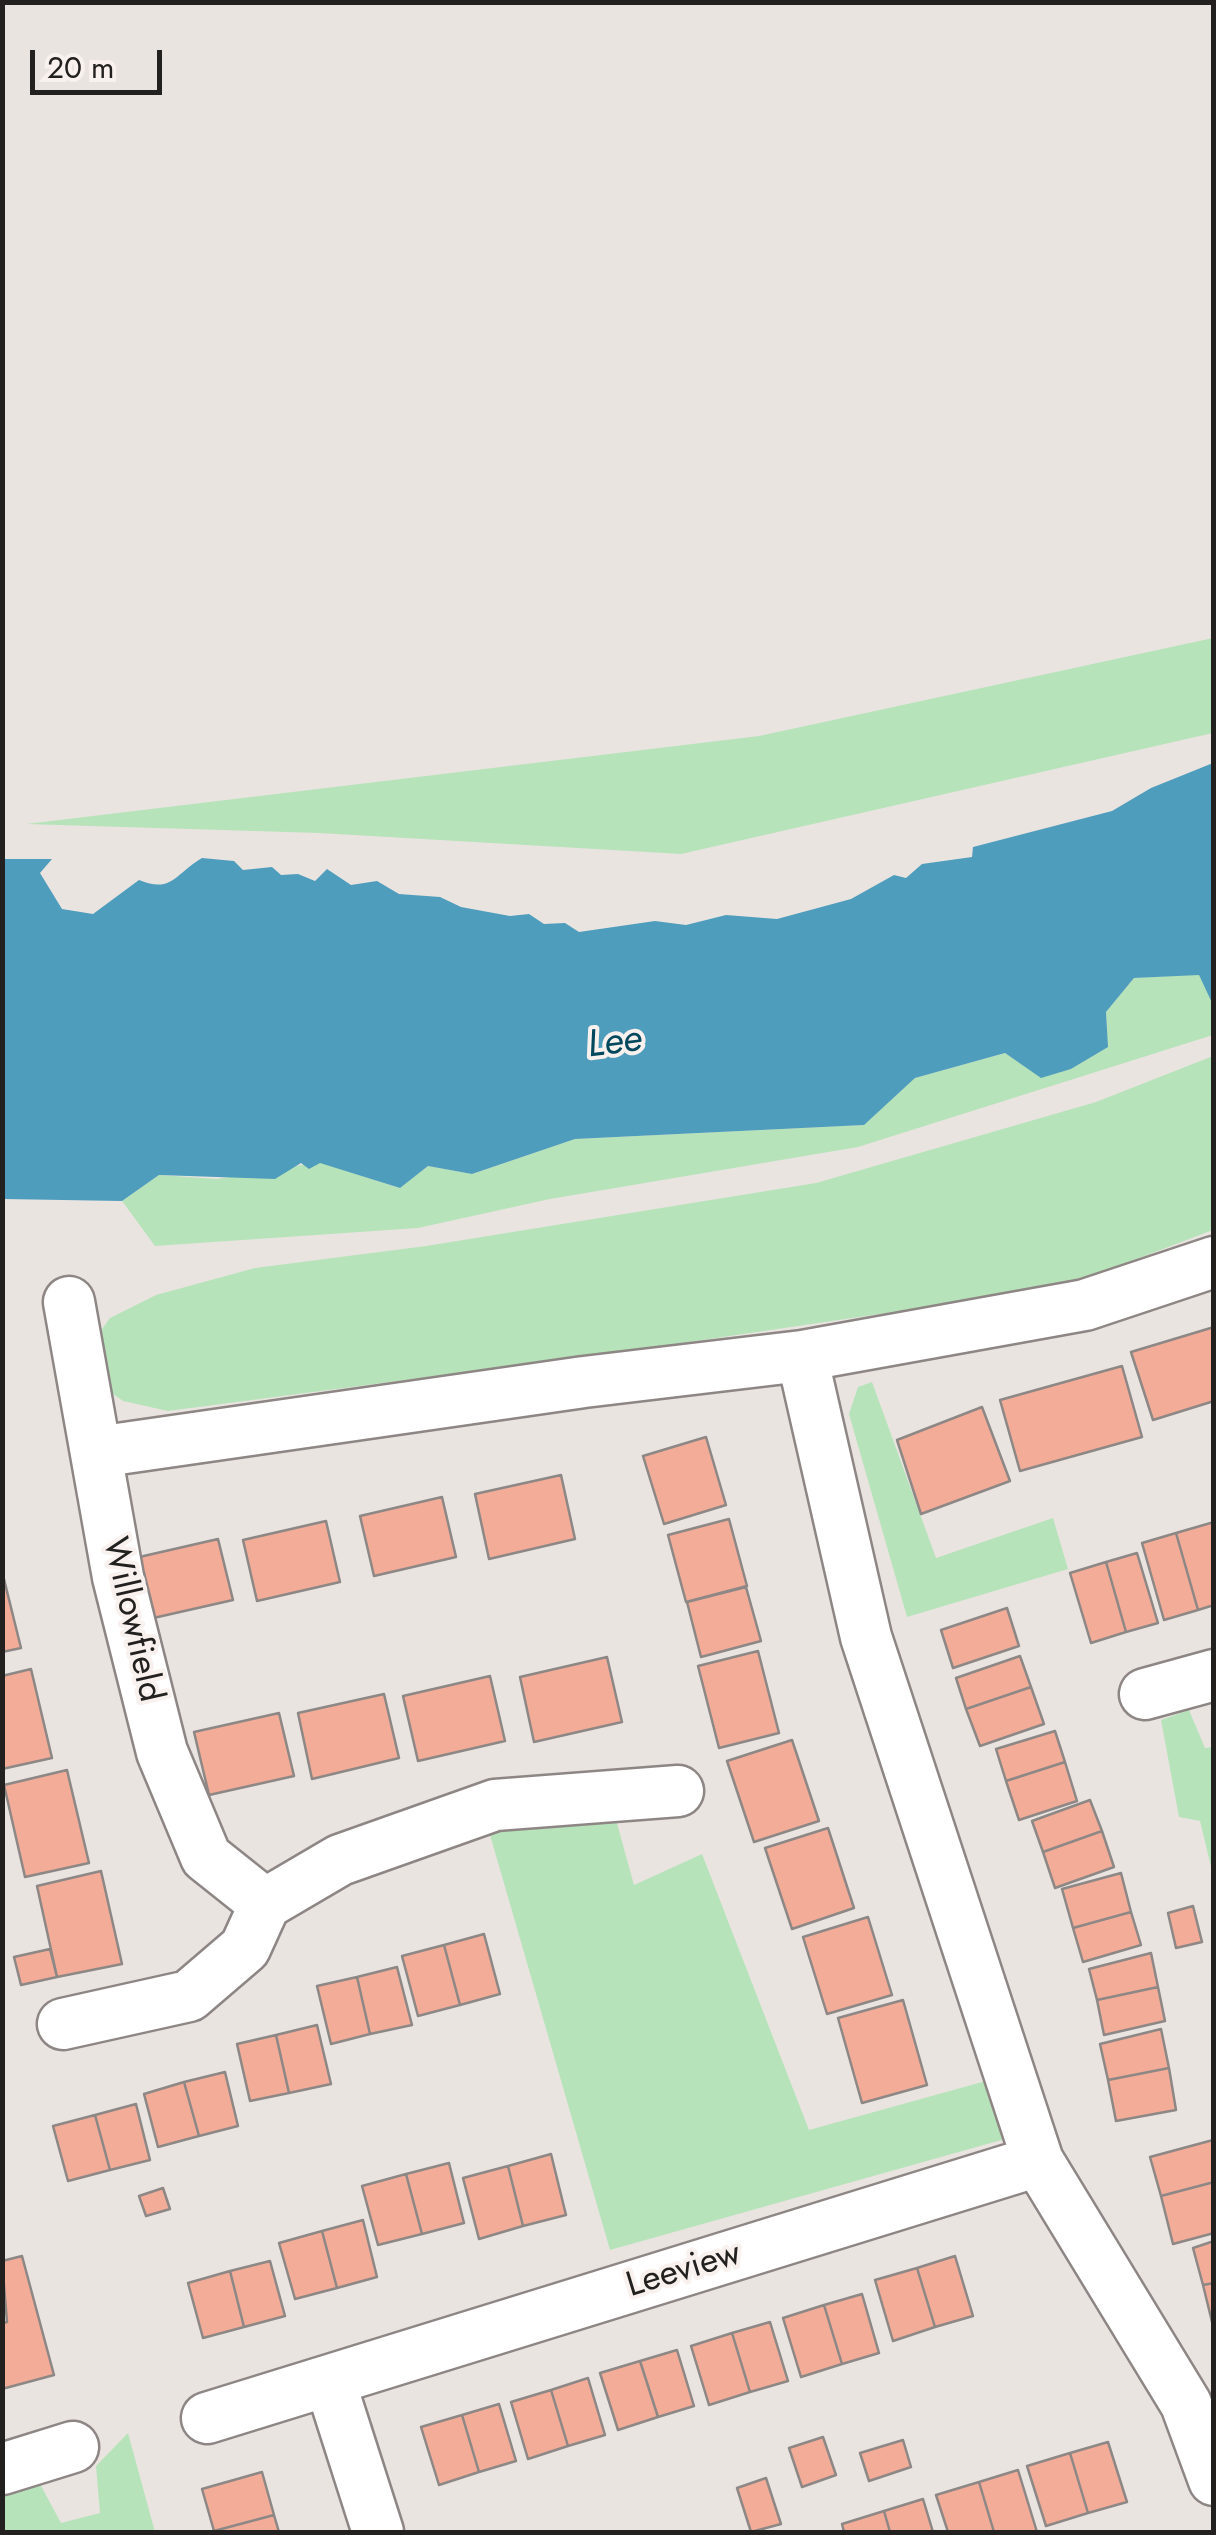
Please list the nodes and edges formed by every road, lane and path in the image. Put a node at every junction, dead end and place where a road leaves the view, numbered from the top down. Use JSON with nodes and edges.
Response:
{"nodes":[{"id":1,"x":1214,"y":1262,"type":"edge"},
{"id":2,"x":69,"y":1302,"type":"dead end"},
{"id":3,"x":802,"y":1356,"type":"junction"},
{"id":4,"x":97,"y":1452,"type":"junction"},
{"id":5,"x":1214,"y":1675,"type":"edge"},
{"id":6,"x":1145,"y":1694,"type":"dead end"},
{"id":7,"x":678,"y":1791,"type":"dead end"},
{"id":8,"x":264,"y":1904,"type":"junction"},
{"id":9,"x":63,"y":2024,"type":"dead end"},
{"id":10,"x":1038,"y":2161,"type":"junction"},
{"id":11,"x":330,"y":2382,"type":"junction"},
{"id":12,"x":207,"y":2418,"type":"dead end"},
{"id":13,"x":74,"y":2447,"type":"dead end"},
{"id":14,"x":2,"y":2469,"type":"edge"},
{"id":15,"x":1214,"y":2480,"type":"edge"},
{"id":16,"x":378,"y":2532,"type":"edge"}],
"edges":[{"from":1,"to":3,"type":"street"},
{"from":2,"to":4,"type":"street","name":"Willowfield"},
{"from":3,"to":4,"type":"street"},
{"from":3,"to":10,"type":"street"},
{"from":4,"to":8,"type":"street","name":"Willowfield"},
{"from":5,"to":6,"type":"street"},
{"from":7,"to":8,"type":"street"},
{"from":8,"to":9,"type":"street"},
{"from":10,"to":11,"type":"street","name":"Leeview"},
{"from":10,"to":15,"type":"street"},
{"from":11,"to":12,"type":"street","name":"Leeview"},
{"from":11,"to":16,"type":"street"},
{"from":13,"to":14,"type":"street"}]}
